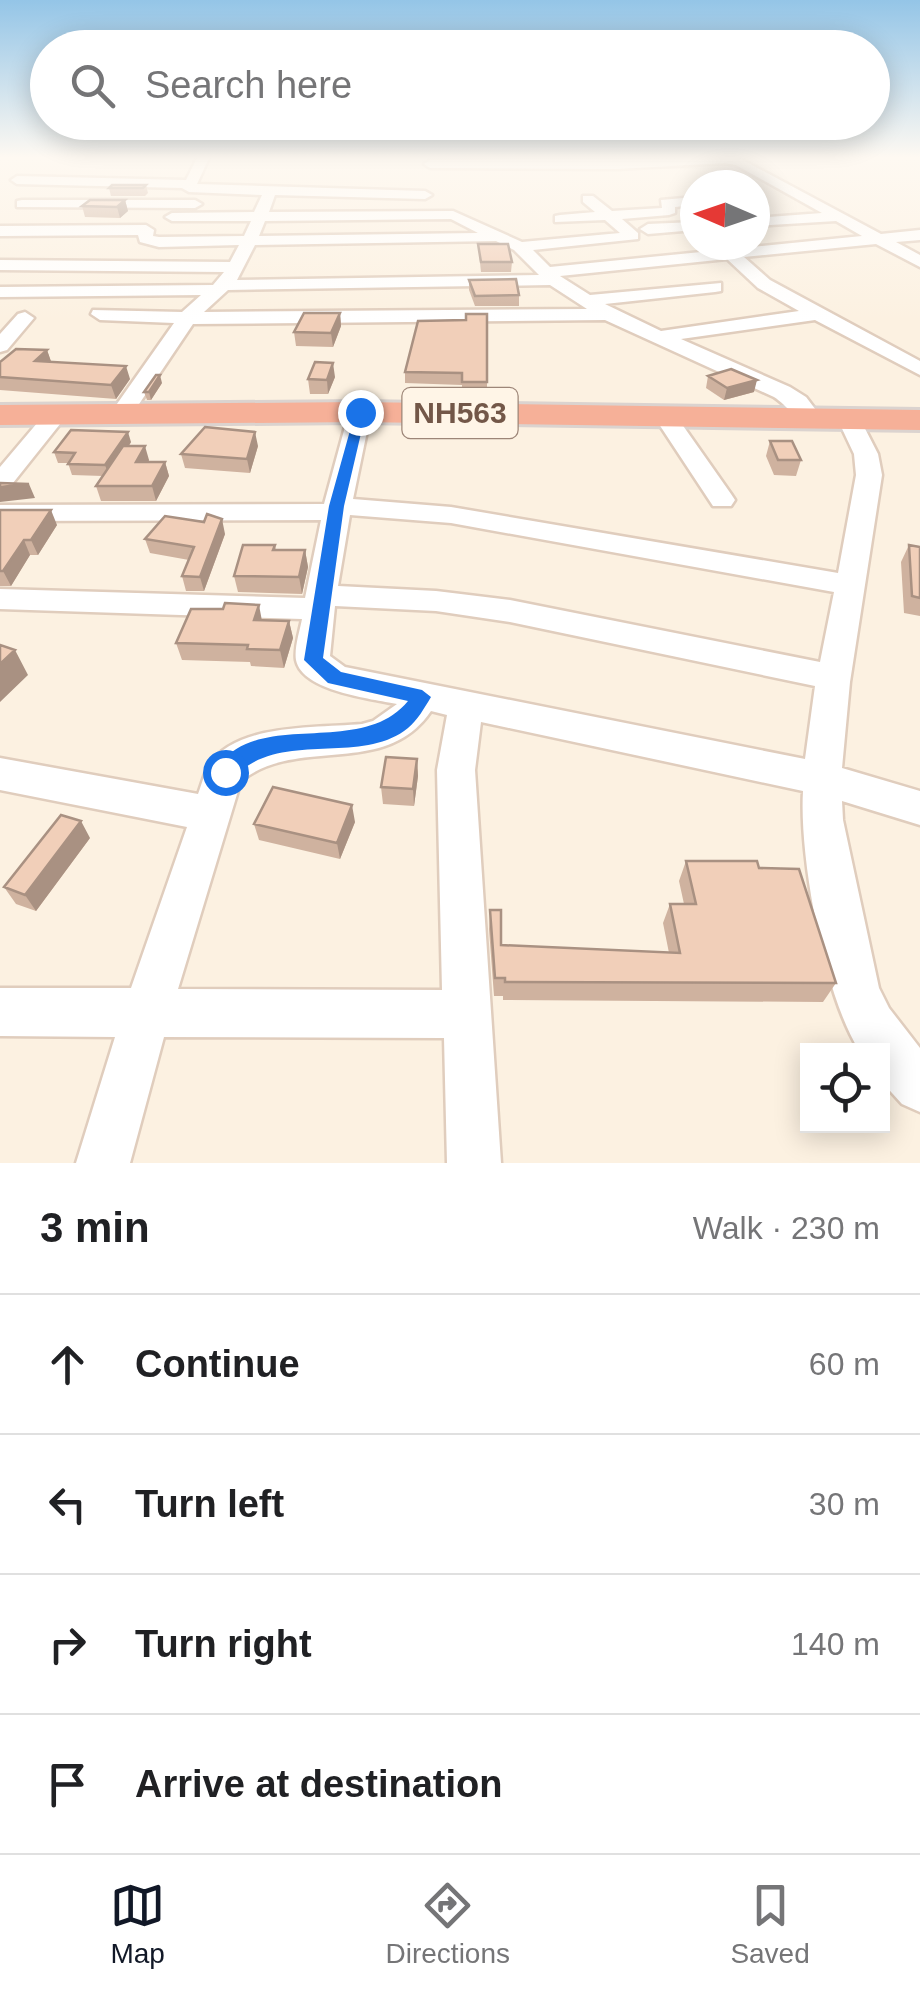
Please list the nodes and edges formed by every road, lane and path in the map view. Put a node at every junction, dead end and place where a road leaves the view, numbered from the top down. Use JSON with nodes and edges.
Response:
{"nodes":[{"id":1,"x":72,"y":212,"type":"edge"},
{"id":2,"x":262,"y":212,"type":"edge"},
{"id":3,"x":604,"y":212,"type":"edge"},
{"id":4,"x":660,"y":212,"type":"edge"},
{"id":5,"x":827,"y":212,"type":"edge"},
{"id":6,"x":609,"y":216,"type":"junction"},
{"id":7,"x":260,"y":217,"type":"junction"},
{"id":8,"x":835,"y":217,"type":"junction"},
{"id":9,"x":172,"y":218,"type":"dead end"},
{"id":10,"x":560,"y":220,"type":"dead end"},
{"id":11,"x":770,"y":221,"type":"edge"},
{"id":12,"x":680,"y":227,"type":"edge"},
{"id":13,"x":648,"y":229,"type":"dead end"},
{"id":14,"x":48,"y":230,"type":"junction"},
{"id":15,"x":0,"y":231,"type":"edge"},
{"id":16,"x":920,"y":235,"type":"edge"},
{"id":17,"x":512,"y":242,"type":"junction"},
{"id":18,"x":880,"y":242,"type":"junction"},
{"id":19,"x":770,"y":251,"type":"edge"},
{"id":20,"x":242,"y":254,"type":"junction"},
{"id":21,"x":682,"y":260,"type":"edge"},
{"id":22,"x":738,"y":260,"type":"edge"},
{"id":23,"x":920,"y":262,"type":"edge"},
{"id":24,"x":0,"y":265,"type":"edge"},
{"id":25,"x":552,"y":276,"type":"junction"},
{"id":26,"x":715,"y":287,"type":"dead end"},
{"id":27,"x":220,"y":288,"type":"junction"},
{"id":28,"x":0,"y":292,"type":"edge"},
{"id":29,"x":585,"y":301,"type":"junction"},
{"id":30,"x":100,"y":314,"type":"dead end"},
{"id":31,"x":608,"y":314,"type":"junction"},
{"id":32,"x":814,"y":314,"type":"junction"},
{"id":33,"x":25,"y":318,"type":"dead end"},
{"id":34,"x":187,"y":318,"type":"junction"},
{"id":35,"x":658,"y":336,"type":"junction"},
{"id":36,"x":0,"y":346,"type":"edge"},
{"id":37,"x":920,"y":369,"type":"edge"},
{"id":38,"x":123,"y":411,"type":"junction"},
{"id":39,"x":360,"y":412,"type":"junction"},
{"id":40,"x":57,"y":414,"type":"junction"},
{"id":41,"x":0,"y":415,"type":"edge"},
{"id":42,"x":664,"y":415,"type":"junction"},
{"id":43,"x":810,"y":418,"type":"junction"},
{"id":44,"x":849,"y":418,"type":"junction"},
{"id":45,"x":920,"y":420,"type":"edge"},
{"id":46,"x":0,"y":483,"type":"edge"},
{"id":47,"x":722,"y":500,"type":"dead end"},
{"id":48,"x":336,"y":509,"type":"junction"},
{"id":49,"x":0,"y":513,"type":"edge"},
{"id":50,"x":850,"y":585,"type":"junction"},
{"id":51,"x":0,"y":598,"type":"edge"},
{"id":52,"x":319,"y":602,"type":"junction"},
{"id":53,"x":833,"y":677,"type":"junction"},
{"id":54,"x":422,"y":697,"type":"junction"},
{"id":55,"x":468,"y":704,"type":"junction"},
{"id":56,"x":0,"y":774,"type":"edge"},
{"id":57,"x":824,"y":779,"type":"junction"},
{"id":58,"x":920,"y":808,"type":"edge"},
{"id":59,"x":212,"y":814,"type":"junction"},
{"id":60,"x":147,"y":1011,"type":"junction"},
{"id":61,"x":0,"y":1012,"type":"edge"},
{"id":62,"x":469,"y":1014,"type":"junction"},
{"id":63,"x":920,"y":1086,"type":"edge"},
{"id":64,"x":103,"y":1163,"type":"edge"},
{"id":65,"x":474,"y":1163,"type":"edge"}],
"edges":[{"from":1,"to":14,"type":"street"},
{"from":2,"to":7,"type":"street"},
{"from":3,"to":6,"type":"street"},
{"from":4,"to":6,"type":"street"},
{"from":5,"to":8,"type":"street"},
{"from":6,"to":10,"type":"street"},
{"from":6,"to":17,"type":"street"},
{"from":7,"to":9,"type":"street"},
{"from":7,"to":17,"type":"street"},
{"from":7,"to":20,"type":"street"},
{"from":8,"to":11,"type":"street"},
{"from":8,"to":18,"type":"street"},
{"from":12,"to":13,"type":"street"},
{"from":14,"to":15,"type":"street"},
{"from":14,"to":20,"type":"street"},
{"from":14,"to":24,"type":"street"},
{"from":16,"to":18,"type":"street"},
{"from":17,"to":20,"type":"street"},
{"from":17,"to":25,"type":"street"},
{"from":18,"to":19,"type":"street"},
{"from":18,"to":23,"type":"street"},
{"from":20,"to":24,"type":"street"},
{"from":20,"to":27,"type":"street"},
{"from":21,"to":25,"type":"street"},
{"from":22,"to":32,"type":"street"},
{"from":25,"to":27,"type":"street"},
{"from":25,"to":29,"type":"street"},
{"from":26,"to":29,"type":"street"},
{"from":27,"to":28,"type":"street"},
{"from":27,"to":34,"type":"street"},
{"from":29,"to":31,"type":"street"},
{"from":30,"to":34,"type":"street"},
{"from":31,"to":34,"type":"street"},
{"from":31,"to":35,"type":"street"},
{"from":32,"to":35,"type":"street"},
{"from":32,"to":37,"type":"street"},
{"from":33,"to":36,"type":"street"},
{"from":34,"to":38,"type":"street"},
{"from":35,"to":43,"type":"street"},
{"from":38,"to":39,"type":"highway","number":"NH563"},
{"from":38,"to":40,"type":"highway","number":"NH563"},
{"from":39,"to":42,"type":"highway","number":"NH563"},
{"from":39,"to":48,"type":"street"},
{"from":40,"to":41,"type":"highway","number":"NH563"},
{"from":40,"to":46,"type":"street"},
{"from":42,"to":43,"type":"highway","number":"NH563"},
{"from":42,"to":47,"type":"street"},
{"from":43,"to":44,"type":"highway","number":"NH563"},
{"from":44,"to":45,"type":"highway","number":"NH563"},
{"from":44,"to":50,"type":"street"},
{"from":48,"to":49,"type":"street"},
{"from":48,"to":50,"type":"street"},
{"from":48,"to":52,"type":"street"},
{"from":50,"to":53,"type":"street"},
{"from":51,"to":52,"type":"street"},
{"from":52,"to":53,"type":"street"},
{"from":52,"to":54,"type":"street"},
{"from":53,"to":57,"type":"street"},
{"from":54,"to":55,"type":"street"},
{"from":54,"to":59,"type":"street"},
{"from":55,"to":57,"type":"street"},
{"from":55,"to":62,"type":"street"},
{"from":56,"to":59,"type":"street"},
{"from":57,"to":58,"type":"street"},
{"from":57,"to":63,"type":"street"},
{"from":59,"to":60,"type":"street"},
{"from":60,"to":61,"type":"street"},
{"from":60,"to":62,"type":"street"},
{"from":60,"to":64,"type":"street"},
{"from":62,"to":65,"type":"street"}]}
